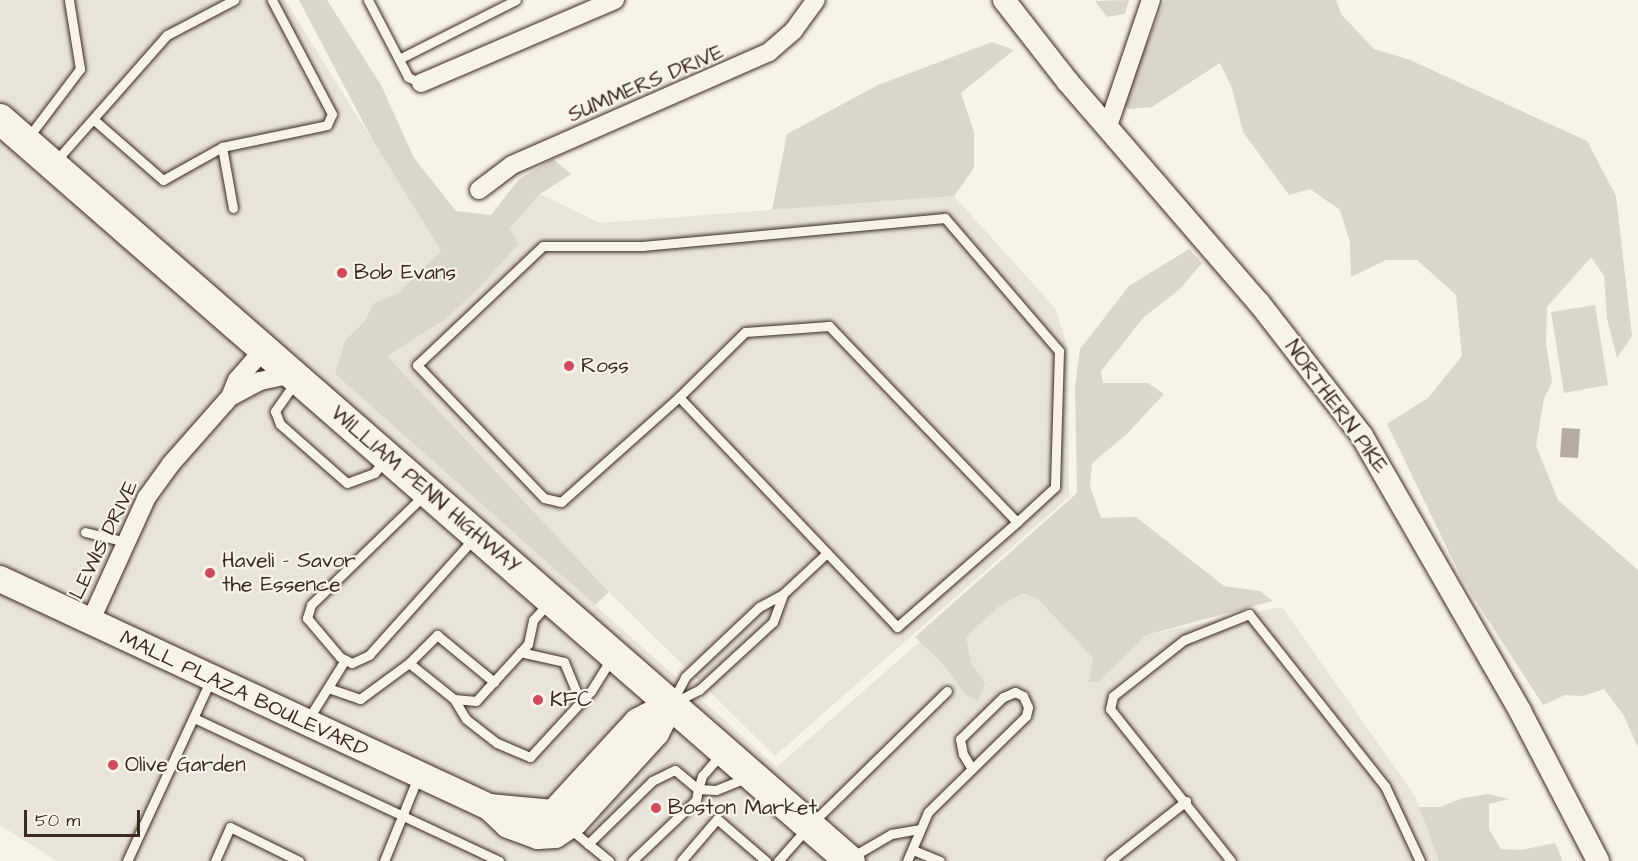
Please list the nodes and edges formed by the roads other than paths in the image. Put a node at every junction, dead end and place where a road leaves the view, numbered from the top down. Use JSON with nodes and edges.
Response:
{"nodes":[{"id":1,"x":69,"y":0,"type":"edge"},
{"id":2,"x":234,"y":0,"type":"edge"},
{"id":3,"x":272,"y":0,"type":"edge"},
{"id":4,"x":368,"y":0,"type":"edge"},
{"id":5,"x":516,"y":0,"type":"edge"},
{"id":6,"x":613,"y":0,"type":"edge"},
{"id":7,"x":816,"y":0,"type":"edge"},
{"id":8,"x":1004,"y":0,"type":"edge"},
{"id":9,"x":1151,"y":0,"type":"edge"},
{"id":10,"x":399,"y":59,"type":"junction"},
{"id":11,"x":421,"y":83,"type":"joint"},
{"id":12,"x":0,"y":119,"type":"edge"},
{"id":13,"x":93,"y":119,"type":"junction"},
{"id":14,"x":1107,"y":129,"type":"junction"},
{"id":15,"x":25,"y":141,"type":"junction"},
{"id":16,"x":222,"y":147,"type":"junction"},
{"id":17,"x":52,"y":165,"type":"junction"},
{"id":18,"x":479,"y":190,"type":"dead end"},
{"id":19,"x":233,"y":208,"type":"dead end"},
{"id":20,"x":264,"y":349,"type":"junction"},
{"id":21,"x":295,"y":377,"type":"junction"},
{"id":22,"x":230,"y":397,"type":"junction"},
{"id":23,"x":679,"y":398,"type":"junction"},
{"id":24,"x":387,"y":457,"type":"junction"},
{"id":25,"x":427,"y":492,"type":"junction"},
{"id":26,"x":1017,"y":522,"type":"junction"},
{"id":27,"x":85,"y":532,"type":"dead end"},
{"id":28,"x":476,"y":535,"type":"junction"},
{"id":29,"x":126,"y":542,"type":"junction"},
{"id":30,"x":826,"y":553,"type":"junction"},
{"id":31,"x":0,"y":579,"type":"edge"},
{"id":32,"x":783,"y":594,"type":"junction"},
{"id":33,"x":550,"y":600,"type":"junction"},
{"id":34,"x":90,"y":622,"type":"junction"},
{"id":35,"x":520,"y":652,"type":"junction"},
{"id":36,"x":614,"y":656,"type":"junction"},
{"id":37,"x":349,"y":662,"type":"junction"},
{"id":38,"x":409,"y":663,"type":"junction"},
{"id":39,"x":211,"y":679,"type":"junction"},
{"id":40,"x":494,"y":682,"type":"junction"},
{"id":41,"x":328,"y":688,"type":"junction"},
{"id":42,"x":947,"y":691,"type":"dead end"},
{"id":43,"x":454,"y":699,"type":"junction"},
{"id":44,"x":580,"y":703,"type":"junction"},
{"id":45,"x":670,"y":705,"type":"junction"},
{"id":46,"x":194,"y":718,"type":"junction"},
{"id":47,"x":306,"y":723,"type":"junction"},
{"id":48,"x":724,"y":751,"type":"junction"},
{"id":49,"x":972,"y":769,"type":"junction"},
{"id":50,"x":751,"y":775,"type":"junction"},
{"id":51,"x":418,"y":776,"type":"junction"},
{"id":52,"x":698,"y":789,"type":"junction"},
{"id":53,"x":1186,"y":801,"type":"junction"},
{"id":54,"x":404,"y":816,"type":"junction"},
{"id":55,"x":809,"y":826,"type":"junction"},
{"id":56,"x":568,"y":829,"type":"junction"},
{"id":57,"x":918,"y":829,"type":"junction"},
{"id":58,"x":913,"y":850,"type":"junction"},
{"id":59,"x":849,"y":860,"type":"edge"},
{"id":60,"x":127,"y":861,"type":"edge"},
{"id":61,"x":215,"y":861,"type":"edge"},
{"id":62,"x":299,"y":861,"type":"edge"},
{"id":63,"x":384,"y":861,"type":"edge"},
{"id":64,"x":499,"y":861,"type":"edge"},
{"id":65,"x":609,"y":861,"type":"edge"},
{"id":66,"x":632,"y":861,"type":"edge"},
{"id":67,"x":681,"y":861,"type":"edge"},
{"id":68,"x":766,"y":861,"type":"edge"},
{"id":69,"x":778,"y":861,"type":"edge"},
{"id":70,"x":907,"y":861,"type":"edge"},
{"id":71,"x":940,"y":861,"type":"edge"},
{"id":72,"x":1110,"y":861,"type":"edge"},
{"id":73,"x":1232,"y":861,"type":"edge"},
{"id":74,"x":1420,"y":861,"type":"edge"},
{"id":75,"x":1598,"y":861,"type":"edge"}],
"edges":[{"from":1,"to":15,"type":"lane"},
{"from":2,"to":13,"type":"lane"},
{"from":3,"to":16,"type":"lane"},
{"from":4,"to":10,"type":"lane"},
{"from":5,"to":10,"type":"lane"},
{"from":6,"to":11,"type":"street"},
{"from":7,"to":18,"type":"street","name":"SUMMERS DRIVE"},
{"from":8,"to":14,"type":"street","name":"NORTHERN PIKE"},
{"from":9,"to":14,"type":"street"},
{"from":10,"to":11,"type":"lane"},
{"from":12,"to":15,"type":"highway","name":"WILLIAM PENN HIGHWAY"},
{"from":13,"to":16,"type":"lane"},
{"from":13,"to":17,"type":"lane"},
{"from":14,"to":75,"type":"street","name":"NORTHERN PIKE"},
{"from":15,"to":17,"type":"highway","name":"WILLIAM PENN HIGHWAY"},
{"from":16,"to":19,"type":"lane"},
{"from":17,"to":20,"type":"highway","name":"WILLIAM PENN HIGHWAY"},
{"from":20,"to":21,"type":"highway","name":"WILLIAM PENN HIGHWAY"},
{"from":20,"to":22,"type":"street","name":"LEWIS DRIVE"},
{"from":21,"to":22,"type":"street","name":"LEWIS DRIVE"},
{"from":21,"to":24,"type":"highway","name":"WILLIAM PENN HIGHWAY"},
{"from":21,"to":24,"type":"lane"},
{"from":22,"to":29,"type":"street","name":"LEWIS DRIVE"},
{"from":23,"to":26,"type":"lane"},
{"from":23,"to":26,"type":"lane"},
{"from":23,"to":30,"type":"lane"},
{"from":24,"to":25,"type":"highway","name":"WILLIAM PENN HIGHWAY"},
{"from":25,"to":28,"type":"highway","name":"WILLIAM PENN HIGHWAY"},
{"from":25,"to":37,"type":"lane"},
{"from":26,"to":30,"type":"lane"},
{"from":27,"to":29,"type":"lane"},
{"from":28,"to":33,"type":"highway","name":"WILLIAM PENN HIGHWAY"},
{"from":28,"to":37,"type":"lane"},
{"from":29,"to":34,"type":"street","name":"LEWIS DRIVE"},
{"from":30,"to":32,"type":"lane"},
{"from":31,"to":34,"type":"main road","name":"MALL PLAZA BOULEVARD"},
{"from":32,"to":45,"type":"lane"},
{"from":32,"to":45,"type":"lane"},
{"from":33,"to":35,"type":"lane"},
{"from":33,"to":36,"type":"highway","name":"WILLIAM PENN HIGHWAY"},
{"from":34,"to":39,"type":"main road","name":"MALL PLAZA BOULEVARD"},
{"from":35,"to":40,"type":"lane"},
{"from":35,"to":44,"type":"lane"},
{"from":36,"to":44,"type":"lane"},
{"from":36,"to":45,"type":"highway","name":"WILLIAM PENN HIGHWAY"},
{"from":37,"to":41,"type":"lane"},
{"from":38,"to":40,"type":"lane"},
{"from":38,"to":41,"type":"lane"},
{"from":38,"to":43,"type":"lane"},
{"from":39,"to":46,"type":"lane"},
{"from":39,"to":47,"type":"main road","name":"MALL PLAZA BOULEVARD"},
{"from":40,"to":43,"type":"lane"},
{"from":41,"to":47,"type":"lane"},
{"from":42,"to":55,"type":"lane"},
{"from":43,"to":44,"type":"lane"},
{"from":45,"to":48,"type":"highway","name":"WILLIAM PENN HIGHWAY"},
{"from":45,"to":56,"type":"main road"},
{"from":46,"to":54,"type":"lane"},
{"from":46,"to":60,"type":"lane"},
{"from":47,"to":51,"type":"main road","name":"MALL PLAZA BOULEVARD"},
{"from":48,"to":50,"type":"highway","name":"WILLIAM PENN HIGHWAY"},
{"from":48,"to":52,"type":"lane"},
{"from":49,"to":49,"type":"lane"},
{"from":49,"to":57,"type":"lane"},
{"from":50,"to":52,"type":"lane"},
{"from":50,"to":55,"type":"highway","name":"WILLIAM PENN HIGHWAY"},
{"from":51,"to":54,"type":"lane"},
{"from":51,"to":56,"type":"main road","name":"MALL PLAZA BOULEVARD"},
{"from":52,"to":56,"type":"lane"},
{"from":52,"to":66,"type":"lane"},
{"from":53,"to":72,"type":"lane"},
{"from":53,"to":73,"type":"lane"},
{"from":53,"to":74,"type":"lane"},
{"from":54,"to":63,"type":"lane"},
{"from":54,"to":64,"type":"lane"},
{"from":55,"to":59,"type":"highway","name":"WILLIAM PENN HIGHWAY"},
{"from":55,"to":69,"type":"lane"},
{"from":56,"to":65,"type":"lane"},
{"from":57,"to":58,"type":"lane"},
{"from":57,"to":59,"type":"lane"},
{"from":58,"to":70,"type":"lane"},
{"from":58,"to":71,"type":"lane"},
{"from":61,"to":62,"type":"lane"},
{"from":67,"to":68,"type":"lane"}]}
